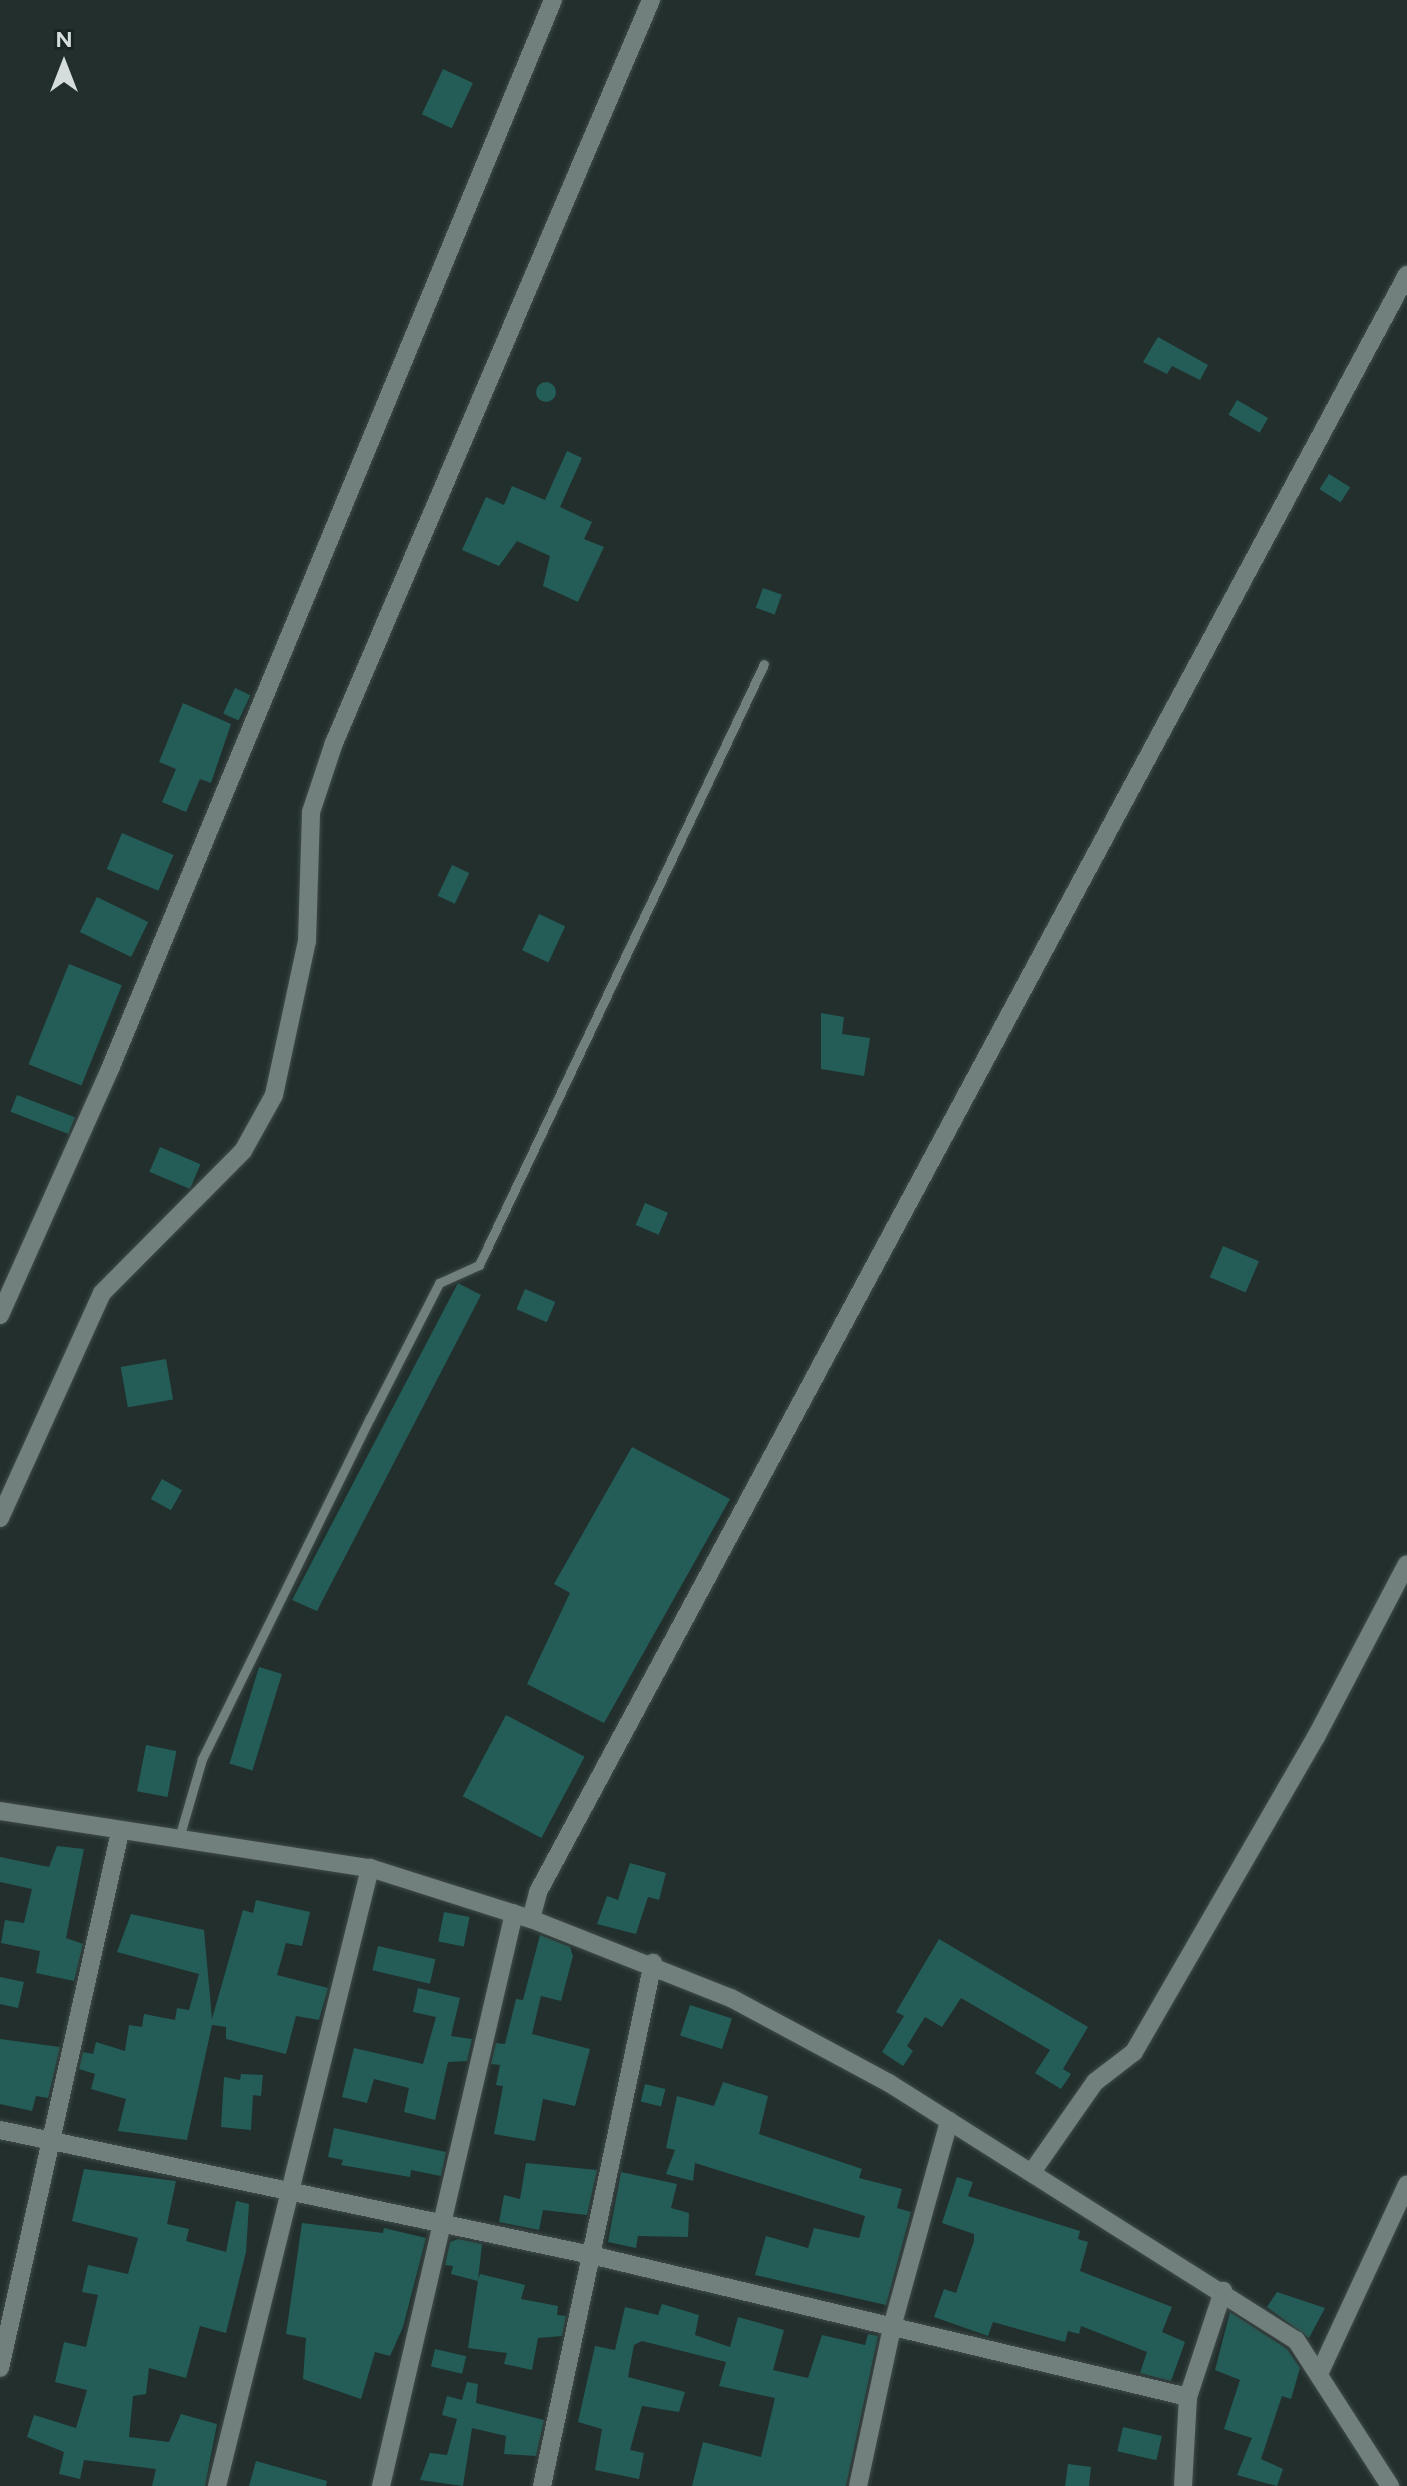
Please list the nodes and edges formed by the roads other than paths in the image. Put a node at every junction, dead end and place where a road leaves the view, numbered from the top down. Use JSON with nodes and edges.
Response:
{"nodes":[{"id":1,"x":553,"y":0,"type":"edge"},
{"id":2,"x":651,"y":0,"type":"edge"},
{"id":3,"x":1407,"y":275,"type":"edge"},
{"id":4,"x":764,"y":664,"type":"dead end"},
{"id":5,"x":0,"y":1315,"type":"edge"},
{"id":6,"x":0,"y":1518,"type":"edge"},
{"id":7,"x":1407,"y":1564,"type":"edge"},
{"id":8,"x":0,"y":1811,"type":"edge"},
{"id":9,"x":120,"y":1832,"type":"junction"},
{"id":10,"x":179,"y":1838,"type":"junction"},
{"id":11,"x":370,"y":1868,"type":"junction"},
{"id":12,"x":523,"y":1916,"type":"junction"},
{"id":13,"x":653,"y":1963,"type":"junction"},
{"id":14,"x":949,"y":2121,"type":"junction"},
{"id":15,"x":0,"y":2130,"type":"edge"},
{"id":16,"x":51,"y":2143,"type":"junction"},
{"id":17,"x":1032,"y":2172,"type":"junction"},
{"id":18,"x":1407,"y":2184,"type":"edge"},
{"id":19,"x":292,"y":2191,"type":"junction"},
{"id":20,"x":443,"y":2223,"type":"junction"},
{"id":21,"x":591,"y":2255,"type":"junction"},
{"id":22,"x":1223,"y":2291,"type":"junction"},
{"id":23,"x":892,"y":2327,"type":"junction"},
{"id":24,"x":0,"y":2368,"type":"edge"},
{"id":25,"x":1319,"y":2374,"type":"junction"},
{"id":26,"x":1188,"y":2397,"type":"junction"},
{"id":27,"x":1376,"y":2478,"type":"edge"},
{"id":28,"x":217,"y":2486,"type":"edge"},
{"id":29,"x":381,"y":2486,"type":"edge"},
{"id":30,"x":542,"y":2486,"type":"edge"},
{"id":31,"x":858,"y":2486,"type":"edge"},
{"id":32,"x":1183,"y":2486,"type":"edge"},
{"id":33,"x":1390,"y":2486,"type":"edge"}],
"edges":[{"from":1,"to":5,"type":"street"},
{"from":2,"to":6,"type":"street"},
{"from":3,"to":12,"type":"street"},
{"from":4,"to":10,"type":"lane"},
{"from":7,"to":17,"type":"street"},
{"from":8,"to":9,"type":"street"},
{"from":9,"to":10,"type":"street"},
{"from":9,"to":16,"type":"street"},
{"from":10,"to":11,"type":"street"},
{"from":11,"to":12,"type":"street"},
{"from":11,"to":19,"type":"street"},
{"from":12,"to":13,"type":"street"},
{"from":12,"to":20,"type":"street"},
{"from":13,"to":14,"type":"street"},
{"from":13,"to":21,"type":"street"},
{"from":14,"to":17,"type":"street"},
{"from":14,"to":23,"type":"street"},
{"from":15,"to":16,"type":"street"},
{"from":16,"to":19,"type":"street"},
{"from":16,"to":24,"type":"street"},
{"from":17,"to":22,"type":"street"},
{"from":18,"to":25,"type":"street"},
{"from":19,"to":20,"type":"street"},
{"from":19,"to":28,"type":"street"},
{"from":20,"to":21,"type":"street"},
{"from":20,"to":29,"type":"street"},
{"from":21,"to":23,"type":"street"},
{"from":21,"to":30,"type":"street"},
{"from":22,"to":25,"type":"street"},
{"from":22,"to":26,"type":"street"},
{"from":23,"to":26,"type":"street"},
{"from":23,"to":31,"type":"street"},
{"from":25,"to":27,"type":"street"},
{"from":26,"to":32,"type":"street"},
{"from":27,"to":33,"type":"street"}]}
